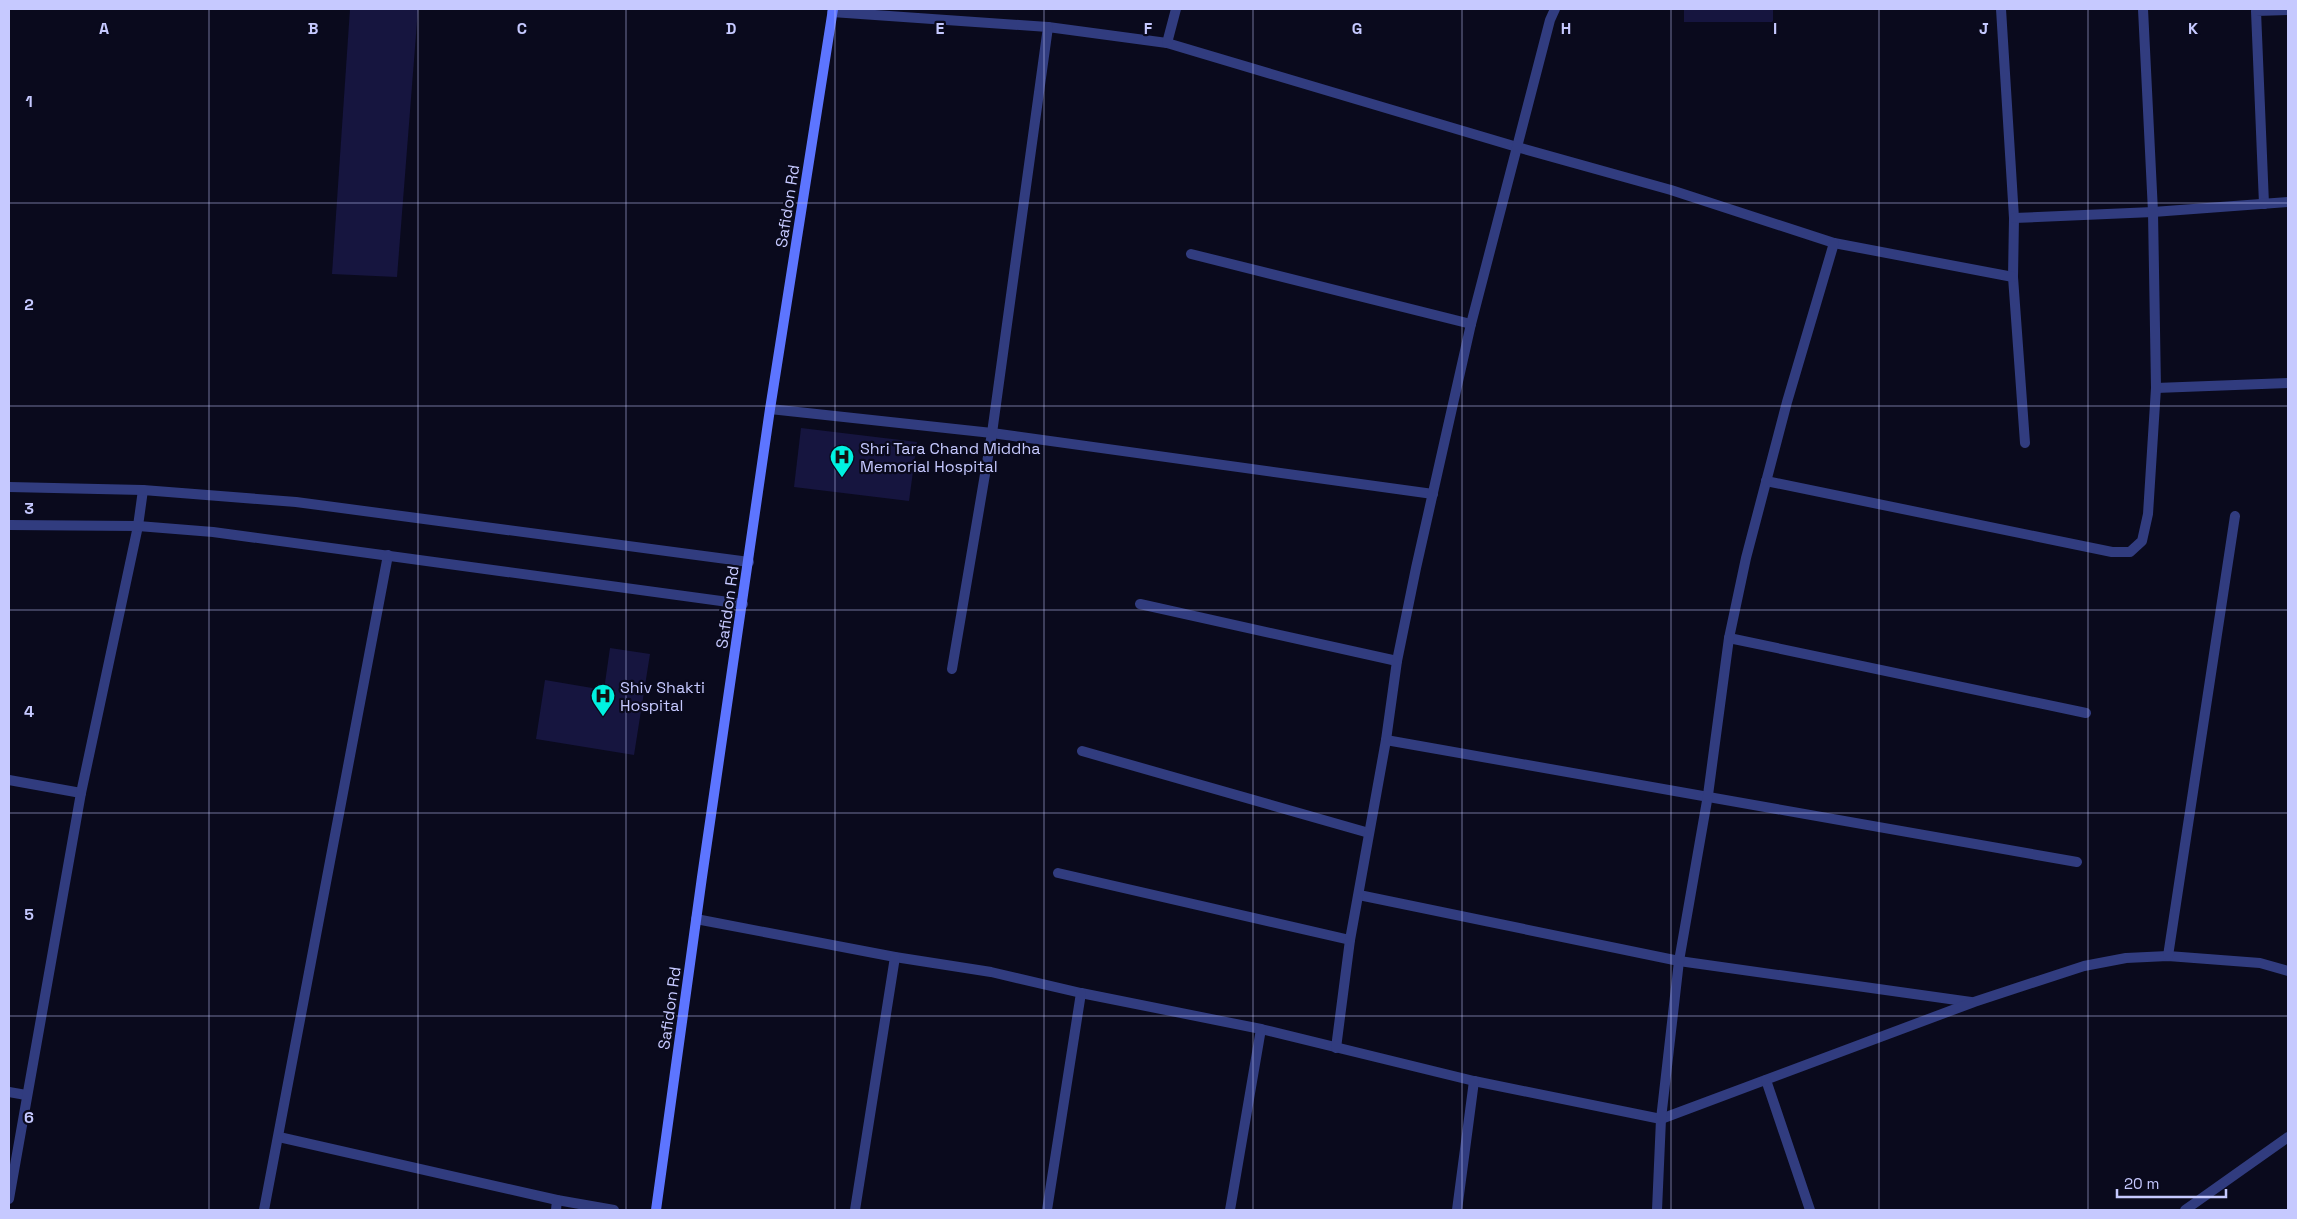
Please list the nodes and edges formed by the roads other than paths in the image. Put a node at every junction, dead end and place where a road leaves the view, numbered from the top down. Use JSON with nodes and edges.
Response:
{"nodes":[{"id":1,"x":1176,"y":9,"type":"edge"},
{"id":2,"x":1555,"y":9,"type":"edge"},
{"id":3,"x":2000,"y":9,"type":"edge"},
{"id":4,"x":2143,"y":9,"type":"edge"},
{"id":5,"x":832,"y":10,"type":"edge"},
{"id":6,"x":2256,"y":10,"type":"edge"},
{"id":7,"x":2288,"y":10,"type":"edge"},
{"id":8,"x":1048,"y":27,"type":"junction"},
{"id":9,"x":1167,"y":43,"type":"junction"},
{"id":10,"x":1517,"y":148,"type":"junction"},
{"id":11,"x":2288,"y":202,"type":"edge"},
{"id":12,"x":2264,"y":204,"type":"junction"},
{"id":13,"x":2153,"y":212,"type":"junction"},
{"id":14,"x":2014,"y":218,"type":"junction"},
{"id":15,"x":1834,"y":243,"type":"junction"},
{"id":16,"x":1191,"y":254,"type":"dead end"},
{"id":17,"x":2013,"y":277,"type":"junction"},
{"id":18,"x":1471,"y":324,"type":"junction"},
{"id":19,"x":2288,"y":383,"type":"edge"},
{"id":20,"x":2156,"y":388,"type":"junction"},
{"id":21,"x":770,"y":409,"type":"junction"},
{"id":22,"x":992,"y":433,"type":"junction"},
{"id":23,"x":2026,"y":443,"type":"dead end"},
{"id":24,"x":1766,"y":482,"type":"junction"},
{"id":25,"x":9,"y":487,"type":"edge"},
{"id":26,"x":143,"y":490,"type":"junction"},
{"id":27,"x":1433,"y":494,"type":"junction"},
{"id":28,"x":2235,"y":516,"type":"dead end"},
{"id":29,"x":9,"y":525,"type":"edge"},
{"id":30,"x":138,"y":526,"type":"junction"},
{"id":31,"x":388,"y":555,"type":"junction"},
{"id":32,"x":748,"y":562,"type":"junction"},
{"id":33,"x":743,"y":604,"type":"junction"},
{"id":34,"x":1140,"y":604,"type":"dead end"},
{"id":35,"x":1729,"y":638,"type":"junction"},
{"id":36,"x":1397,"y":661,"type":"junction"},
{"id":37,"x":952,"y":669,"type":"dead end"},
{"id":38,"x":2086,"y":713,"type":"dead end"},
{"id":39,"x":1386,"y":740,"type":"junction"},
{"id":40,"x":1082,"y":751,"type":"dead end"},
{"id":41,"x":9,"y":780,"type":"edge"},
{"id":42,"x":81,"y":794,"type":"junction"},
{"id":43,"x":1708,"y":795,"type":"junction"},
{"id":44,"x":1369,"y":833,"type":"junction"},
{"id":45,"x":2077,"y":862,"type":"dead end"},
{"id":46,"x":1058,"y":873,"type":"dead end"},
{"id":47,"x":1359,"y":895,"type":"junction"},
{"id":48,"x":696,"y":919,"type":"junction"},
{"id":49,"x":1350,"y":940,"type":"junction"},
{"id":50,"x":2168,"y":956,"type":"junction"},
{"id":51,"x":895,"y":957,"type":"junction"},
{"id":52,"x":1679,"y":961,"type":"junction"},
{"id":53,"x":2288,"y":972,"type":"edge"},
{"id":54,"x":1081,"y":992,"type":"junction"},
{"id":55,"x":1974,"y":1002,"type":"junction"},
{"id":56,"x":1261,"y":1029,"type":"junction"},
{"id":57,"x":1336,"y":1048,"type":"junction"},
{"id":58,"x":1766,"y":1080,"type":"junction"},
{"id":59,"x":1474,"y":1082,"type":"junction"},
{"id":60,"x":9,"y":1092,"type":"edge"},
{"id":61,"x":26,"y":1095,"type":"junction"},
{"id":62,"x":1661,"y":1119,"type":"junction"},
{"id":63,"x":279,"y":1137,"type":"junction"},
{"id":64,"x":2288,"y":1137,"type":"edge"},
{"id":65,"x":9,"y":1198,"type":"edge"},
{"id":66,"x":556,"y":1205,"type":"edge"},
{"id":67,"x":264,"y":1210,"type":"edge"},
{"id":68,"x":614,"y":1210,"type":"edge"},
{"id":69,"x":656,"y":1210,"type":"edge"},
{"id":70,"x":855,"y":1210,"type":"edge"},
{"id":71,"x":1047,"y":1210,"type":"edge"},
{"id":72,"x":1230,"y":1210,"type":"edge"},
{"id":73,"x":1457,"y":1210,"type":"edge"},
{"id":74,"x":1657,"y":1210,"type":"edge"},
{"id":75,"x":1810,"y":1210,"type":"edge"},
{"id":76,"x":2185,"y":1210,"type":"edge"}],
"edges":[{"from":1,"to":9,"type":"street"},
{"from":2,"to":10,"type":"street"},
{"from":3,"to":14,"type":"street"},
{"from":4,"to":13,"type":"street"},
{"from":5,"to":8,"type":"street"},
{"from":5,"to":21,"type":"main road","name":"Safidon Rd"},
{"from":6,"to":7,"type":"street"},
{"from":6,"to":12,"type":"street"},
{"from":8,"to":9,"type":"street"},
{"from":8,"to":22,"type":"street"},
{"from":9,"to":10,"type":"street"},
{"from":10,"to":15,"type":"street"},
{"from":10,"to":18,"type":"street"},
{"from":11,"to":12,"type":"street"},
{"from":12,"to":13,"type":"street"},
{"from":13,"to":14,"type":"street"},
{"from":13,"to":20,"type":"street"},
{"from":14,"to":17,"type":"street"},
{"from":15,"to":17,"type":"street"},
{"from":15,"to":24,"type":"street"},
{"from":16,"to":18,"type":"street"},
{"from":17,"to":23,"type":"street"},
{"from":18,"to":27,"type":"street"},
{"from":19,"to":20,"type":"street"},
{"from":20,"to":24,"type":"street"},
{"from":21,"to":22,"type":"street"},
{"from":21,"to":32,"type":"main road","name":"Safidon Rd"},
{"from":22,"to":27,"type":"street"},
{"from":22,"to":37,"type":"street"},
{"from":24,"to":35,"type":"street"},
{"from":25,"to":26,"type":"street"},
{"from":26,"to":30,"type":"street"},
{"from":26,"to":32,"type":"street"},
{"from":27,"to":36,"type":"street"},
{"from":28,"to":50,"type":"street"},
{"from":29,"to":30,"type":"street"},
{"from":30,"to":31,"type":"street"},
{"from":30,"to":42,"type":"street"},
{"from":31,"to":33,"type":"street"},
{"from":31,"to":63,"type":"street"},
{"from":32,"to":33,"type":"main road","name":"Safidon Rd"},
{"from":33,"to":48,"type":"main road","name":"Safidon Rd"},
{"from":34,"to":36,"type":"street"},
{"from":35,"to":38,"type":"street"},
{"from":35,"to":43,"type":"street"},
{"from":36,"to":39,"type":"street"},
{"from":39,"to":43,"type":"street"},
{"from":39,"to":44,"type":"street"},
{"from":40,"to":44,"type":"street"},
{"from":41,"to":42,"type":"street"},
{"from":42,"to":61,"type":"street"},
{"from":43,"to":45,"type":"street"},
{"from":43,"to":52,"type":"street"},
{"from":44,"to":47,"type":"street"},
{"from":46,"to":49,"type":"street"},
{"from":47,"to":49,"type":"street"},
{"from":47,"to":52,"type":"street"},
{"from":48,"to":51,"type":"street"},
{"from":48,"to":69,"type":"main road","name":"Safidon Rd"},
{"from":49,"to":57,"type":"street"},
{"from":50,"to":53,"type":"street"},
{"from":50,"to":55,"type":"street"},
{"from":51,"to":54,"type":"street"},
{"from":51,"to":70,"type":"street"},
{"from":52,"to":55,"type":"street"},
{"from":52,"to":62,"type":"street"},
{"from":54,"to":56,"type":"street"},
{"from":54,"to":71,"type":"street"},
{"from":55,"to":58,"type":"street"},
{"from":56,"to":57,"type":"street"},
{"from":56,"to":72,"type":"street"},
{"from":57,"to":59,"type":"street"},
{"from":58,"to":62,"type":"street"},
{"from":58,"to":75,"type":"street"},
{"from":59,"to":62,"type":"street"},
{"from":59,"to":73,"type":"street"},
{"from":60,"to":61,"type":"street"},
{"from":61,"to":65,"type":"street"},
{"from":62,"to":74,"type":"street"},
{"from":63,"to":66,"type":"street"},
{"from":63,"to":67,"type":"street"},
{"from":64,"to":76,"type":"street"},
{"from":66,"to":68,"type":"street"}]}
